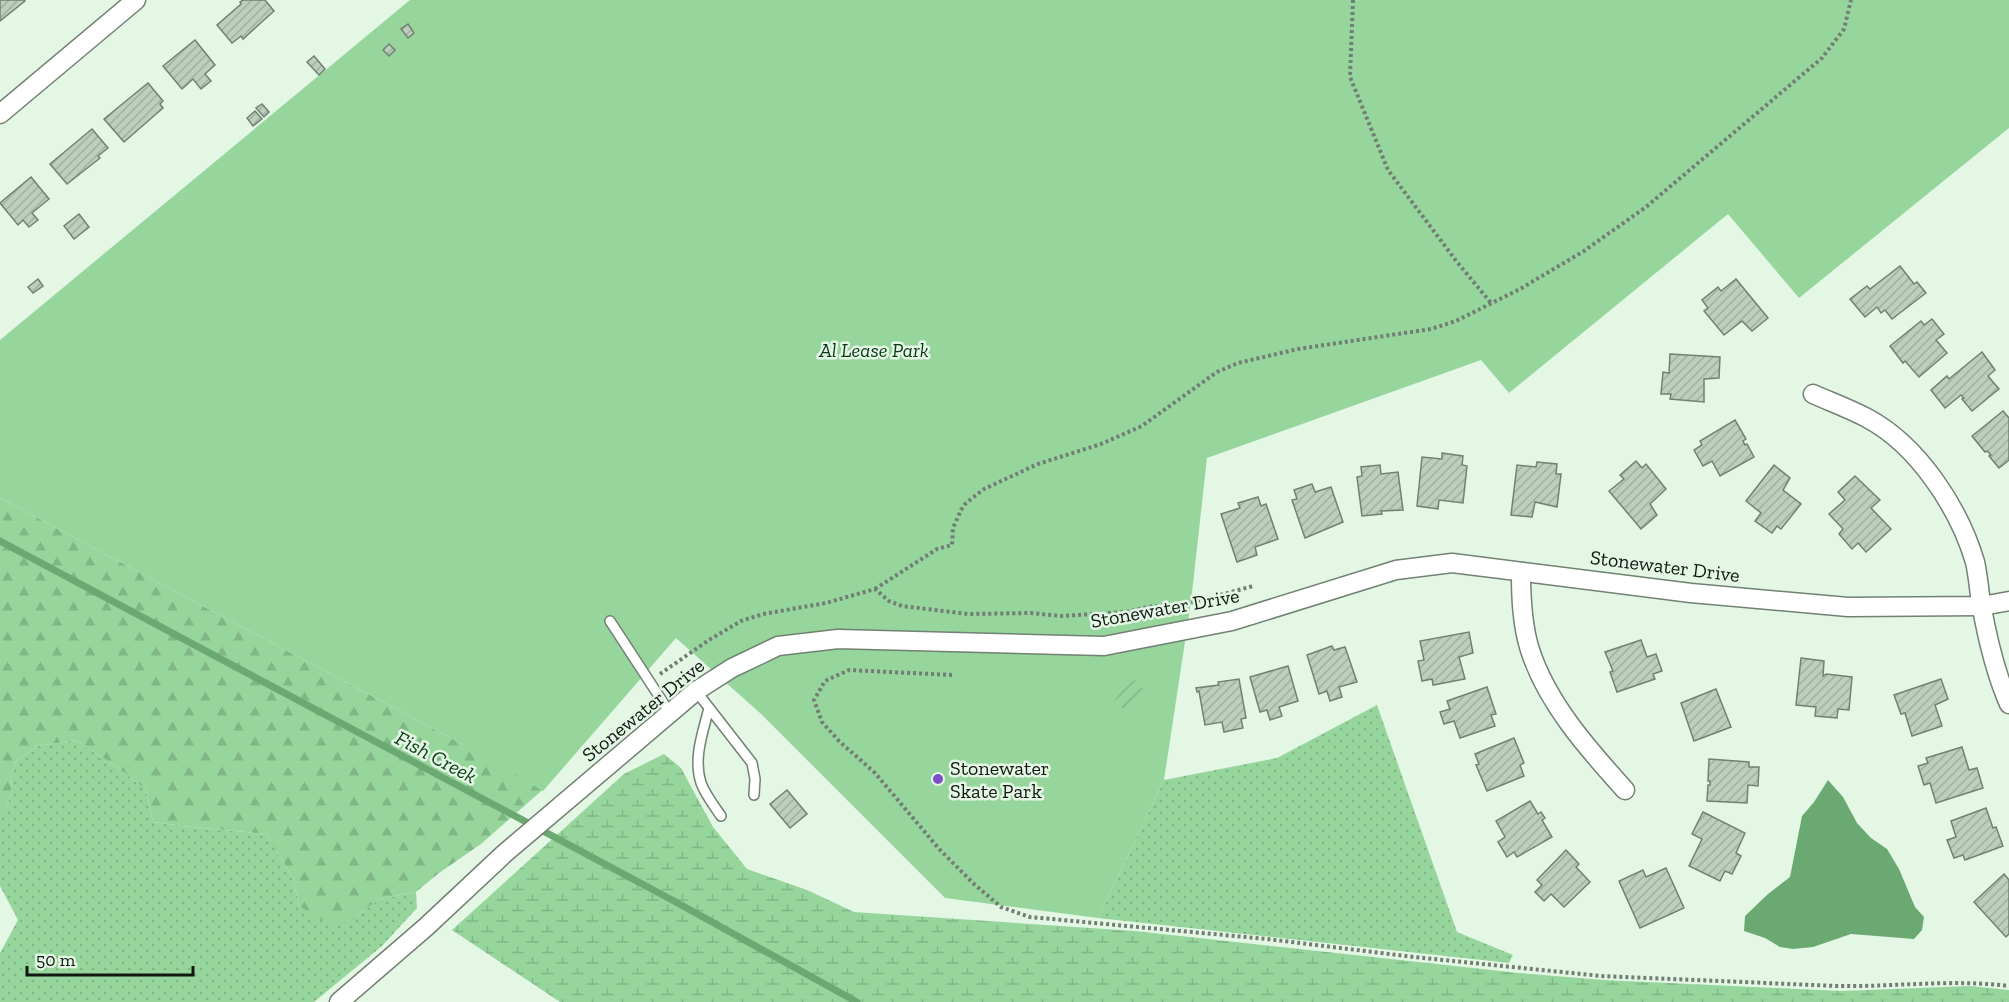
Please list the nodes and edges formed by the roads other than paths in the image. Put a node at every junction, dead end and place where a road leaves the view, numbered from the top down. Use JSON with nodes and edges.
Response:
{"nodes":[{"id":1,"x":136,"y":0,"type":"edge"},
{"id":2,"x":0,"y":114,"type":"edge"},
{"id":3,"x":1813,"y":394,"type":"dead end"},
{"id":4,"x":1521,"y":572,"type":"junction"},
{"id":5,"x":2009,"y":601,"type":"edge"},
{"id":6,"x":1982,"y":606,"type":"junction"},
{"id":7,"x":610,"y":621,"type":"dead end"},
{"id":8,"x":696,"y":691,"type":"junction"},
{"id":9,"x":2009,"y":704,"type":"edge"},
{"id":10,"x":709,"y":708,"type":"junction"},
{"id":11,"x":670,"y":713,"type":"junction"},
{"id":12,"x":1625,"y":790,"type":"dead end"},
{"id":13,"x":754,"y":795,"type":"dead end"},
{"id":14,"x":721,"y":816,"type":"dead end"},
{"id":15,"x":339,"y":1002,"type":"edge"}],
"edges":[{"from":1,"to":2,"type":"street"},
{"from":3,"to":6,"type":"street"},
{"from":4,"to":6,"type":"street","name":"Stonewater Drive"},
{"from":4,"to":8,"type":"street","name":"Stonewater Drive"},
{"from":4,"to":12,"type":"street"},
{"from":5,"to":6,"type":"street","name":"Stonewater Drive"},
{"from":6,"to":9,"type":"street"},
{"from":7,"to":11,"type":"lane"},
{"from":8,"to":10,"type":"lane"},
{"from":8,"to":11,"type":"street","name":"Stonewater Drive"},
{"from":10,"to":13,"type":"lane"},
{"from":10,"to":14,"type":"lane"},
{"from":11,"to":15,"type":"street","name":"Stonewater Drive"}]}
